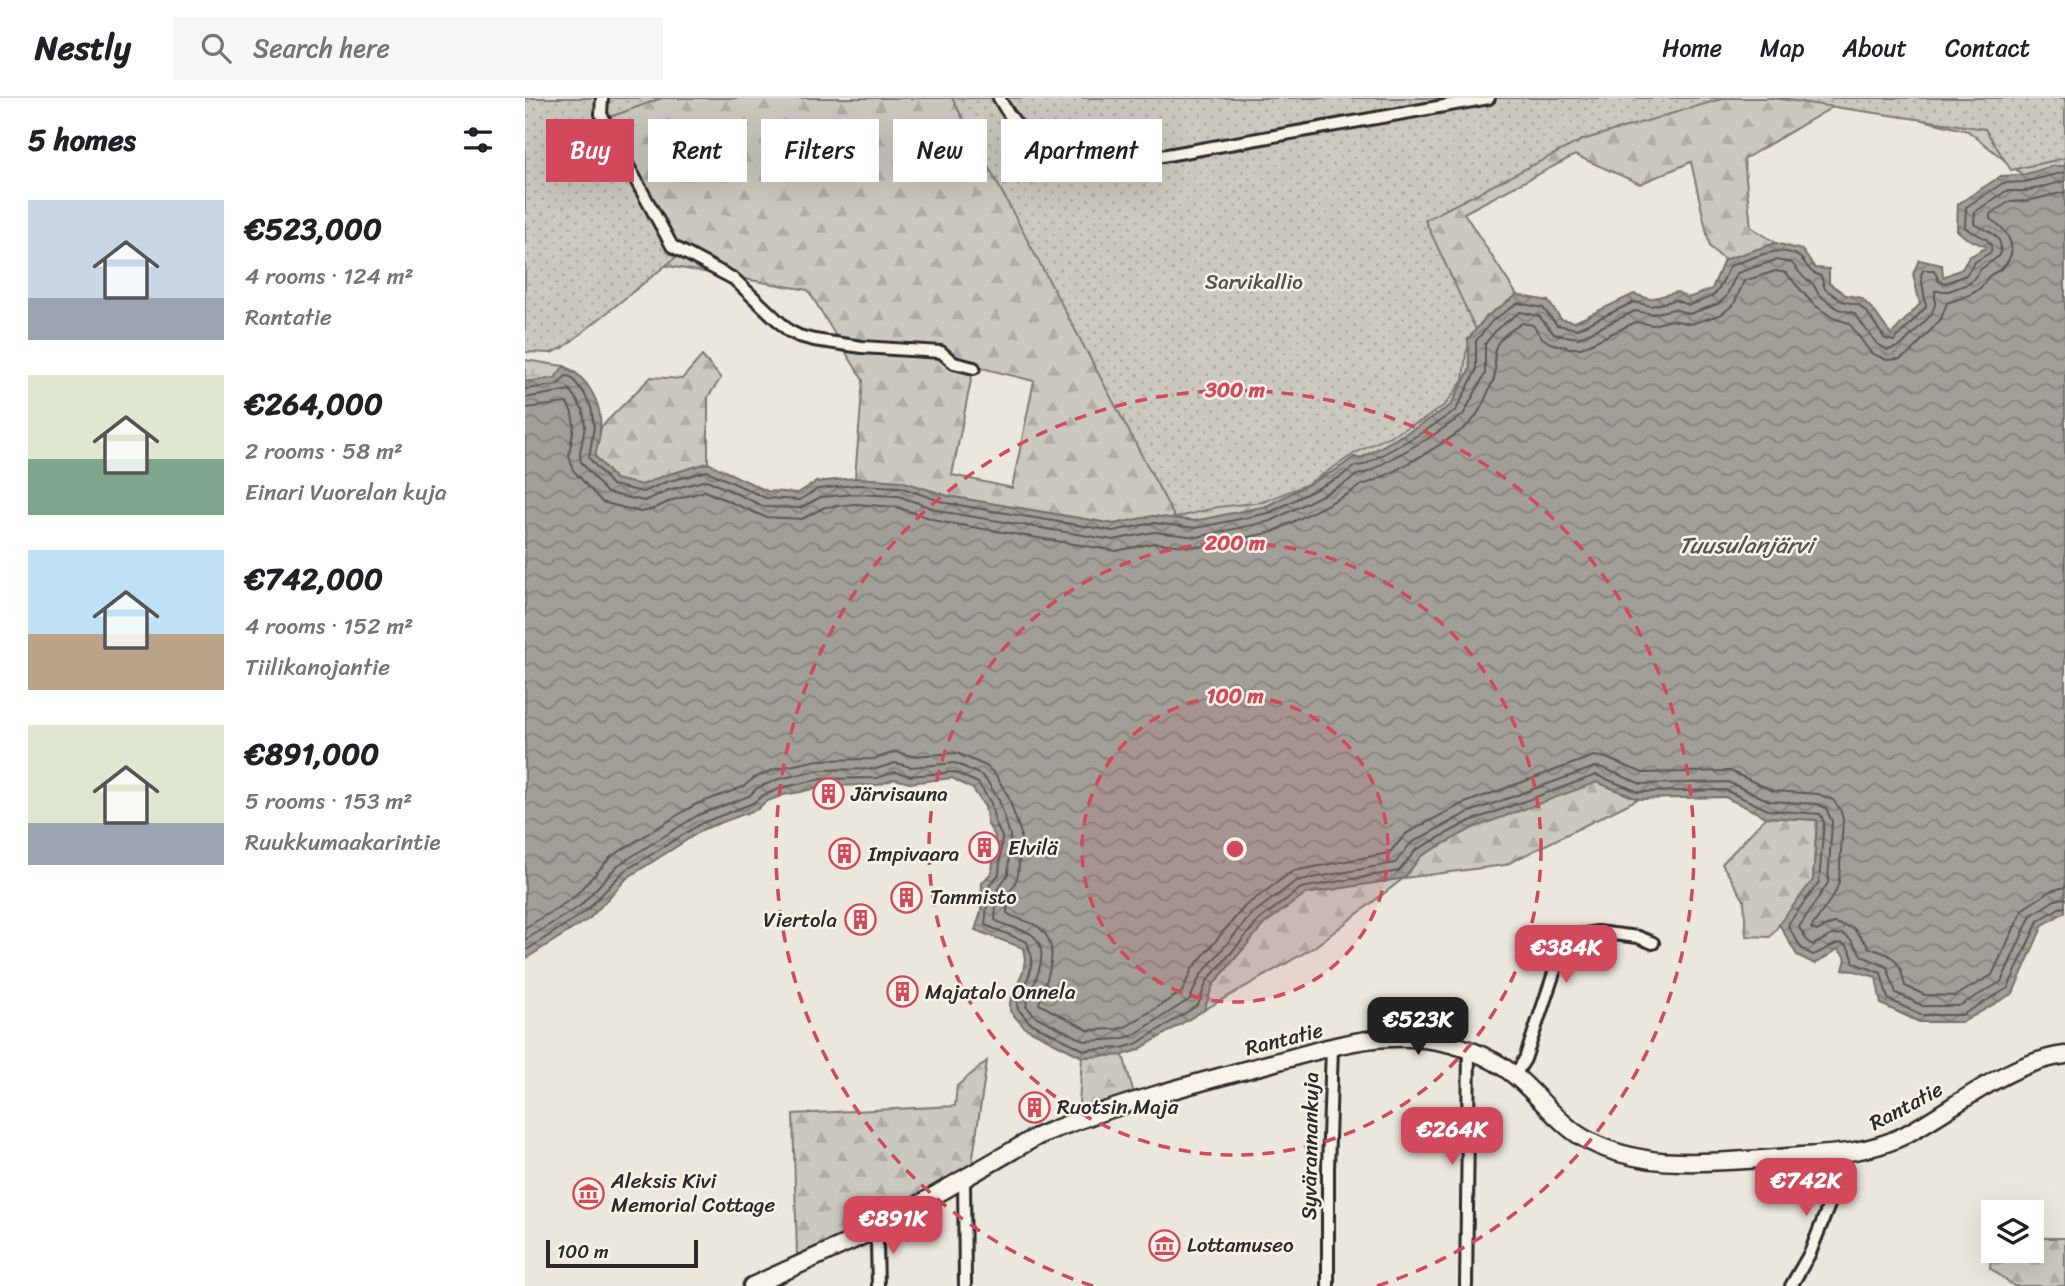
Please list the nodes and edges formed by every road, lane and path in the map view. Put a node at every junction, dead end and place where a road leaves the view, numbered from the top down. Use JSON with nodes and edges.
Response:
{"nodes":[{"id":1,"x":602,"y":98,"type":"edge"},
{"id":2,"x":999,"y":98,"type":"edge"},
{"id":3,"x":1489,"y":98,"type":"edge"},
{"id":4,"x":974,"y":368,"type":"dead end"},
{"id":5,"x":1653,"y":943,"type":"dead end"},
{"id":6,"x":1332,"y":1048,"type":"junction"},
{"id":7,"x":1469,"y":1049,"type":"junction"},
{"id":8,"x":2065,"y":1055,"type":"edge"},
{"id":9,"x":1515,"y":1075,"type":"junction"},
{"id":10,"x":1842,"y":1153,"type":"junction"},
{"id":11,"x":964,"y":1178,"type":"junction"},
{"id":12,"x":873,"y":1231,"type":"junction"},
{"id":13,"x":753,"y":1286,"type":"edge"},
{"id":14,"x":878,"y":1286,"type":"edge"},
{"id":15,"x":965,"y":1286,"type":"edge"},
{"id":16,"x":1328,"y":1286,"type":"edge"},
{"id":17,"x":1466,"y":1286,"type":"edge"},
{"id":18,"x":1791,"y":1286,"type":"edge"}],
"edges":[{"from":1,"to":4,"type":"street"},
{"from":2,"to":3,"type":"street"},
{"from":5,"to":9,"type":"street"},
{"from":6,"to":7,"type":"street","name":"Rantatie"},
{"from":6,"to":11,"type":"street","name":"Rantatie"},
{"from":6,"to":16,"type":"street","name":"Syvärannankuja"},
{"from":7,"to":9,"type":"street","name":"Rantatie"},
{"from":7,"to":17,"type":"street"},
{"from":8,"to":10,"type":"street","name":"Rantatie"},
{"from":9,"to":10,"type":"street","name":"Rantatie"},
{"from":10,"to":18,"type":"street"},
{"from":11,"to":12,"type":"street","name":"Rantatie"},
{"from":11,"to":15,"type":"street"},
{"from":12,"to":13,"type":"street","name":"Rantatie"},
{"from":12,"to":14,"type":"street"}]}
